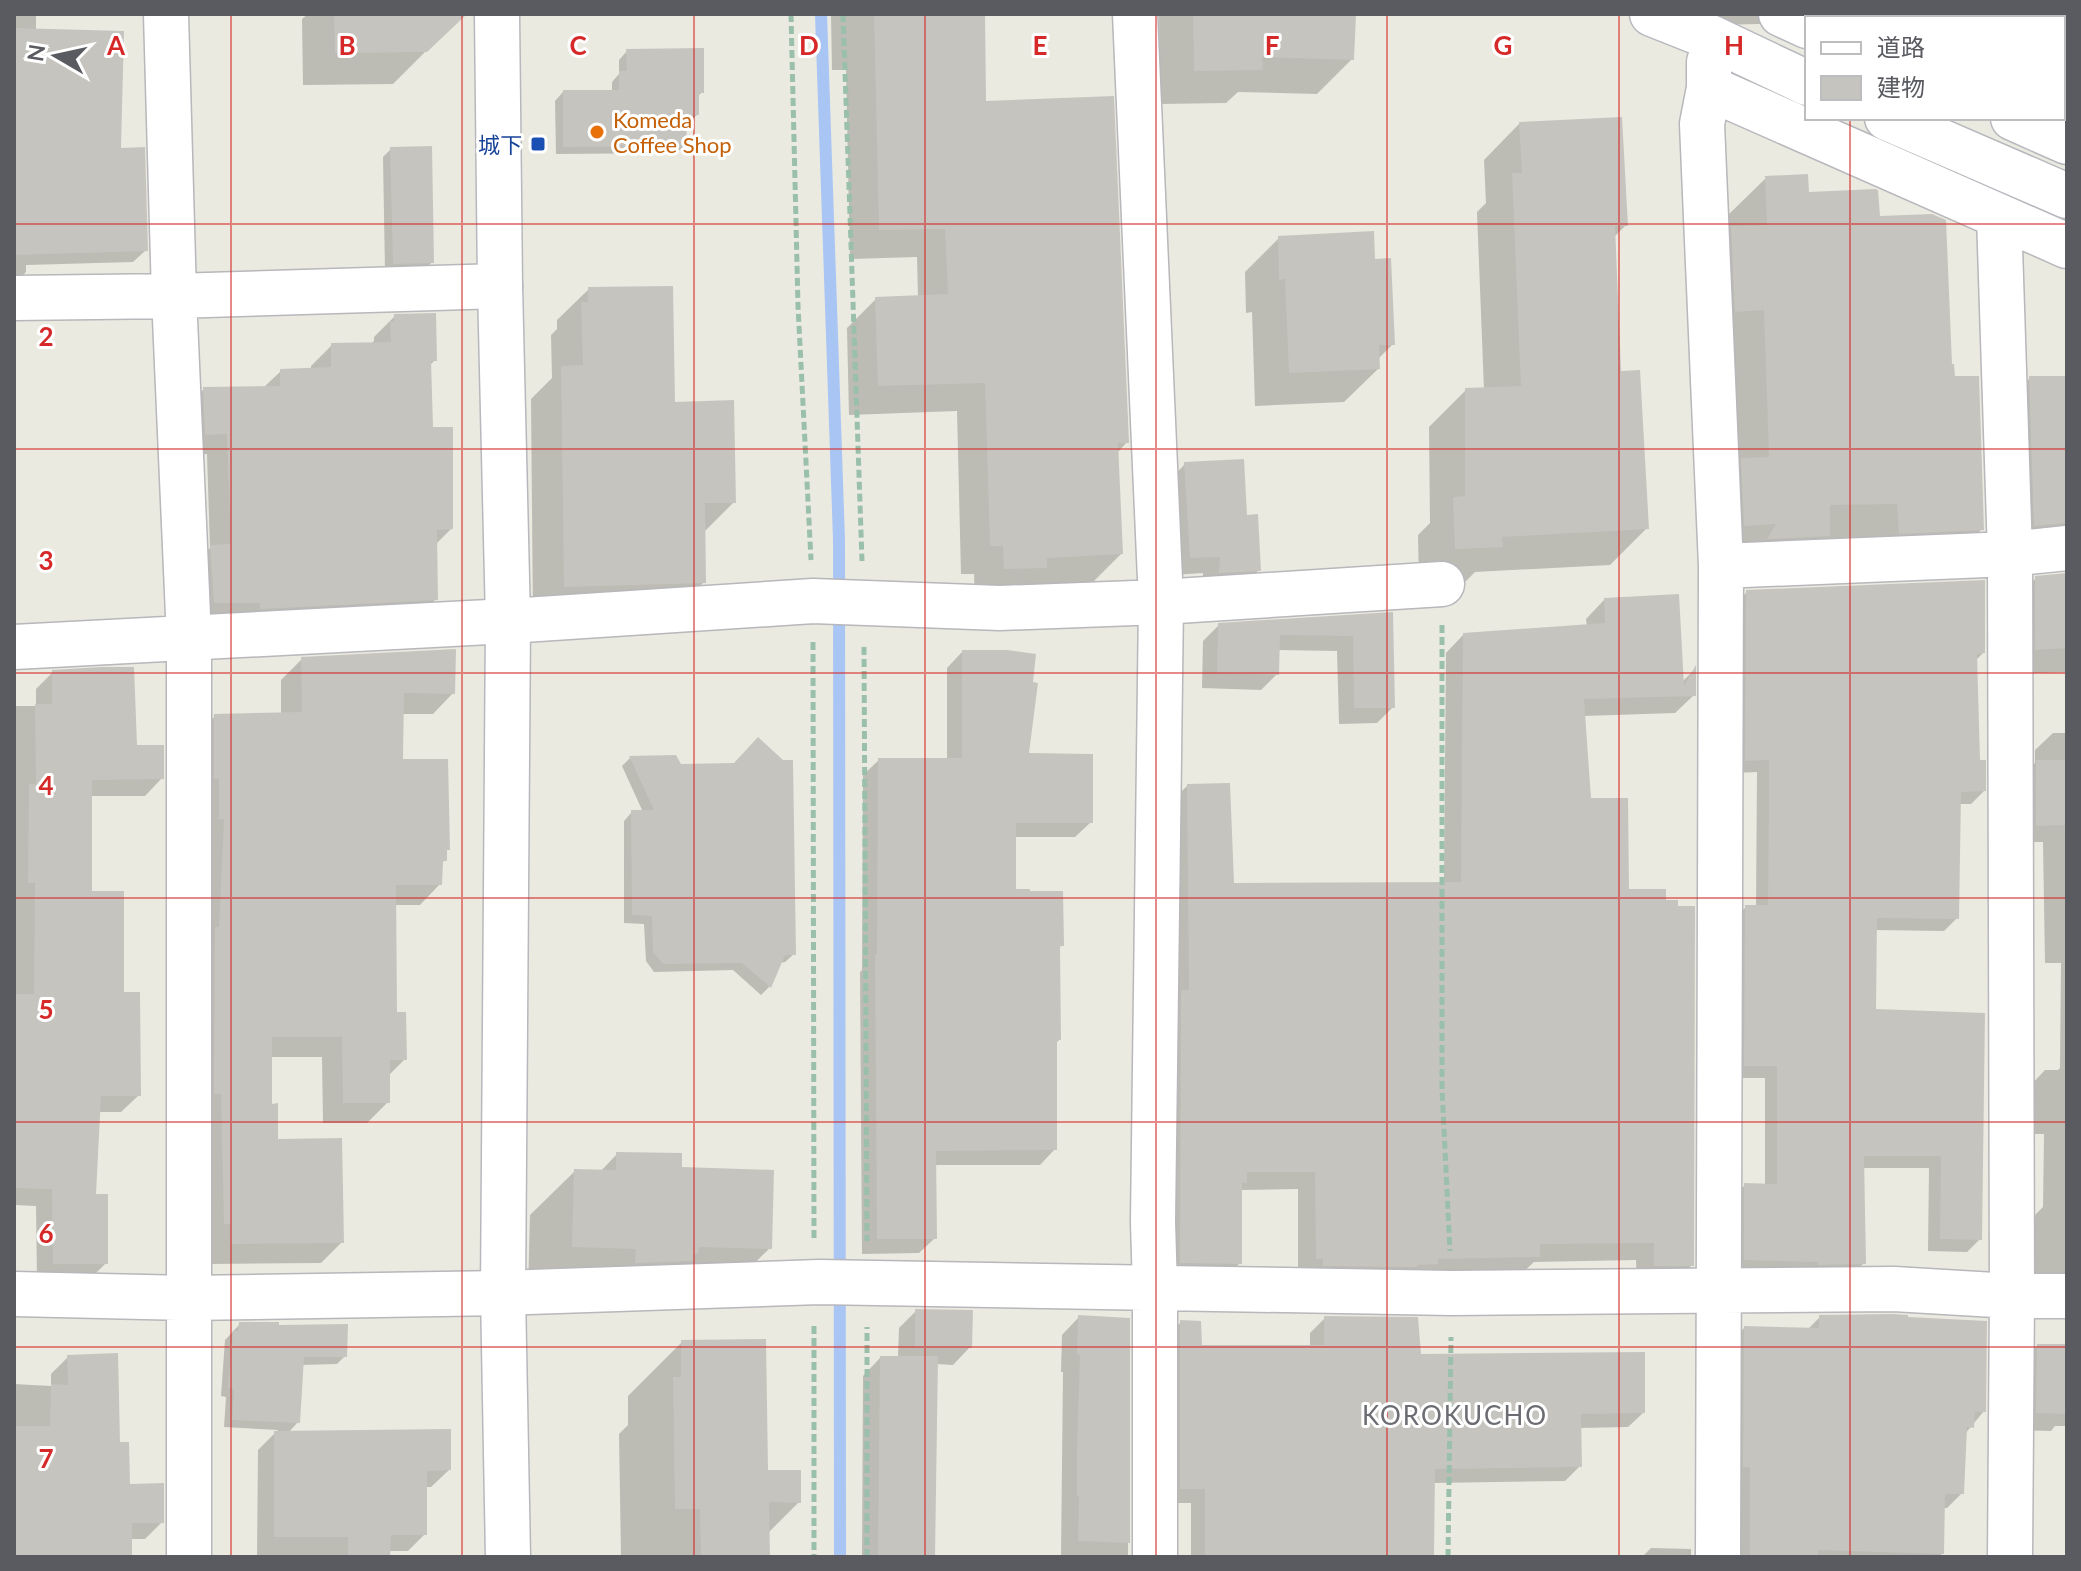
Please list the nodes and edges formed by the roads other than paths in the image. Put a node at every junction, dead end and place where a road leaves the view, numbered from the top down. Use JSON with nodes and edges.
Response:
{"nodes":[{"id":1,"x":166,"y":14,"type":"edge"},
{"id":2,"x":497,"y":14,"type":"edge"},
{"id":3,"x":1135,"y":14,"type":"edge"},
{"id":4,"x":1652,"y":14,"type":"edge"},
{"id":5,"x":1781,"y":14,"type":"edge"},
{"id":6,"x":1805,"y":25,"type":"edge"},
{"id":7,"x":1710,"y":37,"type":"junction"},
{"id":8,"x":1805,"y":82,"type":"edge"},
{"id":9,"x":1709,"y":88,"type":"junction"},
{"id":10,"x":1892,"y":120,"type":"edge"},
{"id":11,"x":2018,"y":120,"type":"edge"},
{"id":12,"x":2067,"y":142,"type":"edge"},
{"id":13,"x":2067,"y":196,"type":"edge"},
{"id":14,"x":1999,"y":216,"type":"junction"},
{"id":15,"x":2067,"y":246,"type":"edge"},
{"id":16,"x":500,"y":286,"type":"junction"},
{"id":17,"x":174,"y":296,"type":"junction"},
{"id":18,"x":14,"y":298,"type":"edge"},
{"id":19,"x":2067,"y":548,"type":"edge"},
{"id":20,"x":2010,"y":554,"type":"junction"},
{"id":21,"x":1721,"y":566,"type":"junction"},
{"id":22,"x":1442,"y":584,"type":"road end"},
{"id":23,"x":1161,"y":602,"type":"junction"},
{"id":24,"x":508,"y":621,"type":"junction"},
{"id":25,"x":189,"y":638,"type":"junction"},
{"id":26,"x":14,"y":647,"type":"edge"},
{"id":27,"x":1155,"y":1288,"type":"junction"},
{"id":28,"x":1718,"y":1292,"type":"junction"},
{"id":29,"x":503,"y":1293,"type":"junction"},
{"id":30,"x":14,"y":1294,"type":"edge"},
{"id":31,"x":2012,"y":1296,"type":"junction"},
{"id":32,"x":2067,"y":1296,"type":"edge"},
{"id":33,"x":188,"y":1298,"type":"junction"},
{"id":34,"x":189,"y":1557,"type":"edge"},
{"id":35,"x":508,"y":1557,"type":"edge"},
{"id":36,"x":1155,"y":1557,"type":"edge"},
{"id":37,"x":1718,"y":1557,"type":"edge"},
{"id":38,"x":2010,"y":1557,"type":"edge"}],
"edges":[{"from":1,"to":17,"type":"street"},
{"from":2,"to":16,"type":"street"},
{"from":3,"to":23,"type":"street"},
{"from":4,"to":7,"type":"street"},
{"from":5,"to":6,"type":"street"},
{"from":7,"to":8,"type":"street"},
{"from":7,"to":9,"type":"street"},
{"from":9,"to":14,"type":"street"},
{"from":9,"to":21,"type":"street"},
{"from":10,"to":13,"type":"street"},
{"from":11,"to":12,"type":"street"},
{"from":14,"to":15,"type":"street"},
{"from":14,"to":20,"type":"street"},
{"from":16,"to":17,"type":"street"},
{"from":16,"to":24,"type":"street"},
{"from":17,"to":18,"type":"street"},
{"from":17,"to":25,"type":"street"},
{"from":19,"to":20,"type":"street"},
{"from":20,"to":21,"type":"street"},
{"from":20,"to":31,"type":"street"},
{"from":21,"to":28,"type":"street"},
{"from":22,"to":23,"type":"street"},
{"from":23,"to":24,"type":"street"},
{"from":23,"to":27,"type":"street"},
{"from":24,"to":25,"type":"street"},
{"from":24,"to":29,"type":"street"},
{"from":25,"to":26,"type":"street"},
{"from":25,"to":33,"type":"street"},
{"from":27,"to":28,"type":"street"},
{"from":27,"to":29,"type":"street"},
{"from":27,"to":36,"type":"street"},
{"from":28,"to":31,"type":"street"},
{"from":28,"to":37,"type":"street"},
{"from":29,"to":33,"type":"street"},
{"from":29,"to":35,"type":"street"},
{"from":30,"to":33,"type":"street"},
{"from":31,"to":32,"type":"street"},
{"from":31,"to":38,"type":"street"},
{"from":33,"to":34,"type":"street"}]}
